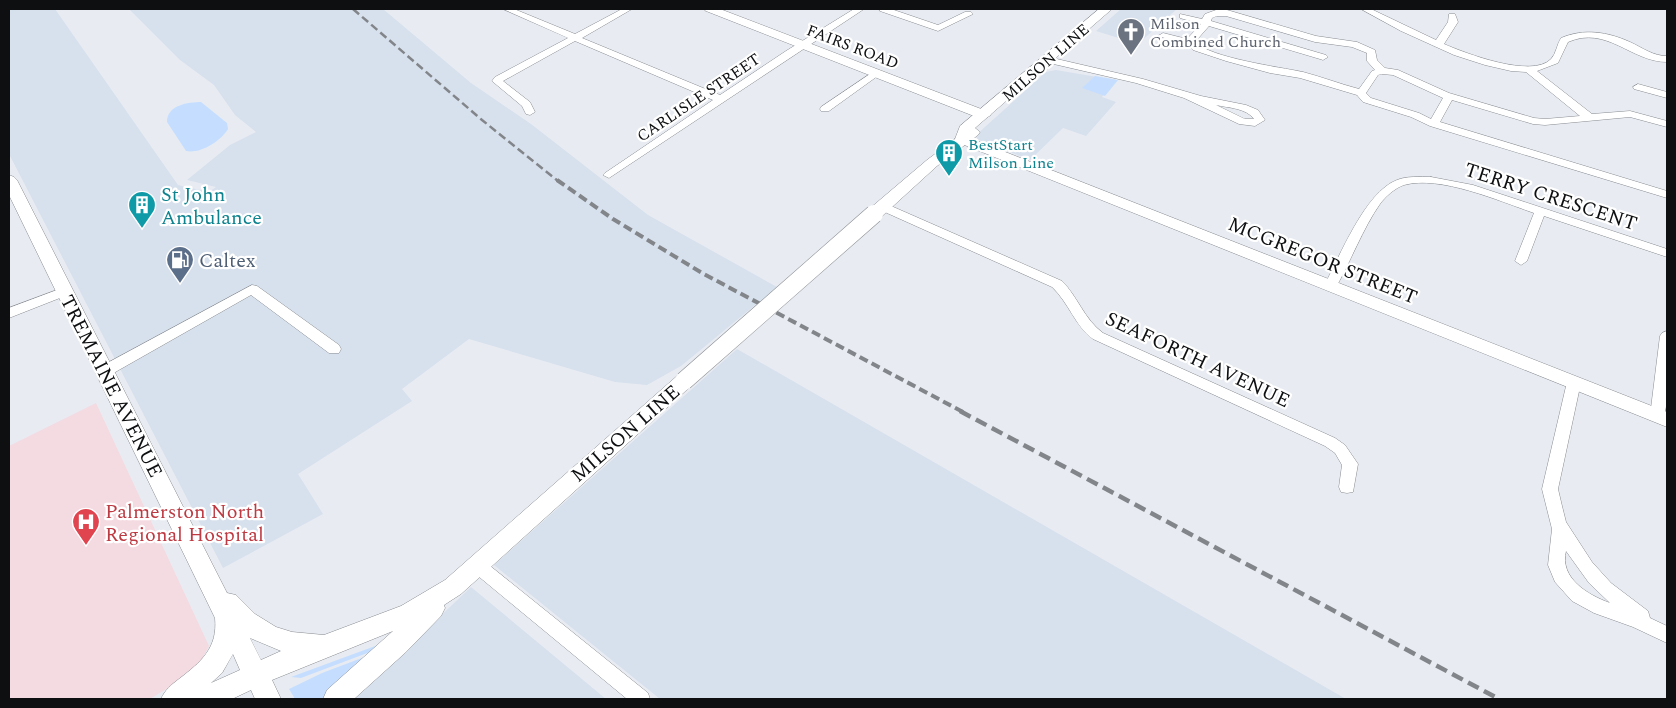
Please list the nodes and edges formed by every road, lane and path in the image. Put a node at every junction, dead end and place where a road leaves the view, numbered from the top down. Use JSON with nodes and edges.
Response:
{"nodes":[{"id":1,"x":508,"y":9,"type":"edge"},
{"id":2,"x":628,"y":9,"type":"edge"},
{"id":3,"x":710,"y":9,"type":"edge"},
{"id":4,"x":860,"y":9,"type":"edge"},
{"id":5,"x":883,"y":9,"type":"edge"},
{"id":6,"x":1106,"y":9,"type":"edge"},
{"id":7,"x":1202,"y":9,"type":"edge"},
{"id":8,"x":1365,"y":9,"type":"edge"},
{"id":9,"x":1214,"y":13,"type":"junction"},
{"id":10,"x":968,"y":14,"type":"dead end"},
{"id":11,"x":1183,"y":16,"type":"dead end"},
{"id":12,"x":1452,"y":16,"type":"dead end"},
{"id":13,"x":1206,"y":23,"type":"junction"},
{"id":14,"x":1163,"y":36,"type":"dead end"},
{"id":15,"x":575,"y":38,"type":"junction"},
{"id":16,"x":1190,"y":43,"type":"junction"},
{"id":17,"x":802,"y":44,"type":"junction"},
{"id":18,"x":1438,"y":45,"type":"junction"},
{"id":19,"x":1323,"y":56,"type":"dead end"},
{"id":20,"x":1667,"y":59,"type":"edge"},
{"id":21,"x":1048,"y":60,"type":"junction"},
{"id":22,"x":1529,"y":69,"type":"junction"},
{"id":23,"x":1382,"y":71,"type":"junction"},
{"id":24,"x":876,"y":73,"type":"junction"},
{"id":25,"x":1638,"y":87,"type":"dead end"},
{"id":26,"x":1362,"y":94,"type":"junction"},
{"id":27,"x":1667,"y":95,"type":"edge"},
{"id":28,"x":1188,"y":96,"type":"junction"},
{"id":29,"x":1449,"y":97,"type":"junction"},
{"id":30,"x":722,"y":100,"type":"junction"},
{"id":31,"x":961,"y":105,"type":"junction"},
{"id":32,"x":825,"y":109,"type":"dead end"},
{"id":33,"x":530,"y":112,"type":"dead end"},
{"id":34,"x":984,"y":115,"type":"junction"},
{"id":35,"x":1590,"y":118,"type":"junction"},
{"id":36,"x":1434,"y":124,"type":"junction"},
{"id":37,"x":1667,"y":124,"type":"edge"},
{"id":38,"x":964,"y":134,"type":"junction"},
{"id":39,"x":609,"y":175,"type":"dead end"},
{"id":40,"x":9,"y":182,"type":"edge"},
{"id":41,"x":1667,"y":195,"type":"edge"},
{"id":42,"x":878,"y":210,"type":"junction"},
{"id":43,"x":1540,"y":210,"type":"junction"},
{"id":44,"x":1667,"y":253,"type":"edge"},
{"id":45,"x":1521,"y":261,"type":"dead end"},
{"id":46,"x":1330,"y":286,"type":"junction"},
{"id":47,"x":64,"y":291,"type":"junction"},
{"id":48,"x":9,"y":314,"type":"edge"},
{"id":49,"x":1667,"y":336,"type":"edge"},
{"id":50,"x":334,"y":348,"type":"dead end"},
{"id":51,"x":105,"y":371,"type":"junction"},
{"id":52,"x":684,"y":381,"type":"joint"},
{"id":53,"x":1574,"y":382,"type":"junction"},
{"id":54,"x":1662,"y":418,"type":"edge"},
{"id":55,"x":1347,"y":487,"type":"dead end"},
{"id":56,"x":1557,"y":520,"type":"junction"},
{"id":57,"x":478,"y":566,"type":"junction"},
{"id":58,"x":208,"y":578,"type":"junction"},
{"id":59,"x":453,"y":587,"type":"junction"},
{"id":60,"x":225,"y":610,"type":"junction"},
{"id":61,"x":1667,"y":634,"type":"edge"},
{"id":62,"x":344,"y":640,"type":"junction"},
{"id":63,"x":256,"y":675,"type":"junction"},
{"id":64,"x":174,"y":699,"type":"edge"},
{"id":65,"x":206,"y":699,"type":"edge"},
{"id":66,"x":268,"y":699,"type":"edge"},
{"id":67,"x":336,"y":699,"type":"edge"},
{"id":68,"x":641,"y":699,"type":"edge"}],
"edges":[{"from":1,"to":15,"type":"street"},
{"from":2,"to":15,"type":"street"},
{"from":3,"to":17,"type":"street","name":"FAIRS ROAD"},
{"from":4,"to":17,"type":"street","name":"CARLISLE STREET"},
{"from":5,"to":10,"type":"street"},
{"from":6,"to":21,"type":"main road","name":"MILSON LINE"},
{"from":7,"to":9,"type":"street"},
{"from":8,"to":18,"type":"street"},
{"from":9,"to":13,"type":"street"},
{"from":9,"to":23,"type":"street"},
{"from":11,"to":13,"type":"street"},
{"from":12,"to":18,"type":"street"},
{"from":13,"to":16,"type":"street"},
{"from":13,"to":19,"type":"street"},
{"from":14,"to":16,"type":"street"},
{"from":15,"to":30,"type":"street"},
{"from":15,"to":33,"type":"street"},
{"from":16,"to":26,"type":"street"},
{"from":17,"to":24,"type":"street","name":"FAIRS ROAD"},
{"from":17,"to":30,"type":"street","name":"CARLISLE STREET"},
{"from":18,"to":22,"type":"street"},
{"from":20,"to":22,"type":"street"},
{"from":21,"to":28,"type":"street"},
{"from":21,"to":34,"type":"main road","name":"MILSON LINE"},
{"from":22,"to":35,"type":"street"},
{"from":23,"to":26,"type":"street"},
{"from":23,"to":29,"type":"street"},
{"from":24,"to":31,"type":"street","name":"FAIRS ROAD"},
{"from":24,"to":32,"type":"street"},
{"from":25,"to":27,"type":"street"},
{"from":26,"to":36,"type":"street"},
{"from":28,"to":28,"type":"street"},
{"from":29,"to":35,"type":"street"},
{"from":29,"to":36,"type":"street"},
{"from":30,"to":39,"type":"street","name":"CARLISLE STREET"},
{"from":31,"to":34,"type":"street","name":"FAIRS ROAD"},
{"from":31,"to":38,"type":"street"},
{"from":34,"to":38,"type":"main road","name":"MILSON LINE"},
{"from":35,"to":37,"type":"street"},
{"from":36,"to":41,"type":"street"},
{"from":38,"to":42,"type":"main road","name":"MILSON LINE"},
{"from":38,"to":46,"type":"street","name":"MCGREGOR STREET"},
{"from":40,"to":47,"type":"main road","name":"TREMAINE AVENUE"},
{"from":42,"to":52,"type":"main road","name":"MILSON LINE","bridge":true},
{"from":42,"to":55,"type":"street","name":"SEAFORTH AVENUE"},
{"from":43,"to":44,"type":"street","name":"TERRY CRESCENT"},
{"from":43,"to":45,"type":"street"},
{"from":43,"to":46,"type":"street","name":"TERRY CRESCENT"},
{"from":46,"to":53,"type":"street","name":"MCGREGOR STREET"},
{"from":47,"to":48,"type":"street"},
{"from":47,"to":51,"type":"main road","name":"TREMAINE AVENUE"},
{"from":49,"to":54,"type":"street"},
{"from":50,"to":51,"type":"street"},
{"from":51,"to":58,"type":"main road","name":"TREMAINE AVENUE"},
{"from":52,"to":57,"type":"main road","name":"MILSON LINE"},
{"from":53,"to":54,"type":"street","name":"MCGREGOR STREET"},
{"from":53,"to":56,"type":"street"},
{"from":56,"to":61,"type":"street"},
{"from":56,"to":61,"type":"street"},
{"from":57,"to":59,"type":"main road","name":"MILSON LINE"},
{"from":57,"to":68,"type":"street"},
{"from":58,"to":60,"type":"main road","name":"TREMAINE AVENUE"},
{"from":58,"to":62,"type":"main road"},
{"from":59,"to":62,"type":"main road","name":"MILSON LINE"},
{"from":59,"to":67,"type":"main road"},
{"from":60,"to":63,"type":"main road","name":"TREMAINE AVENUE"},
{"from":60,"to":64,"type":"main road"},
{"from":62,"to":63,"type":"main road","name":"MILSON LINE"},
{"from":63,"to":65,"type":"main road","name":"MILSON LINE"},
{"from":63,"to":66,"type":"main road","name":"TREMAINE AVENUE"}]}
